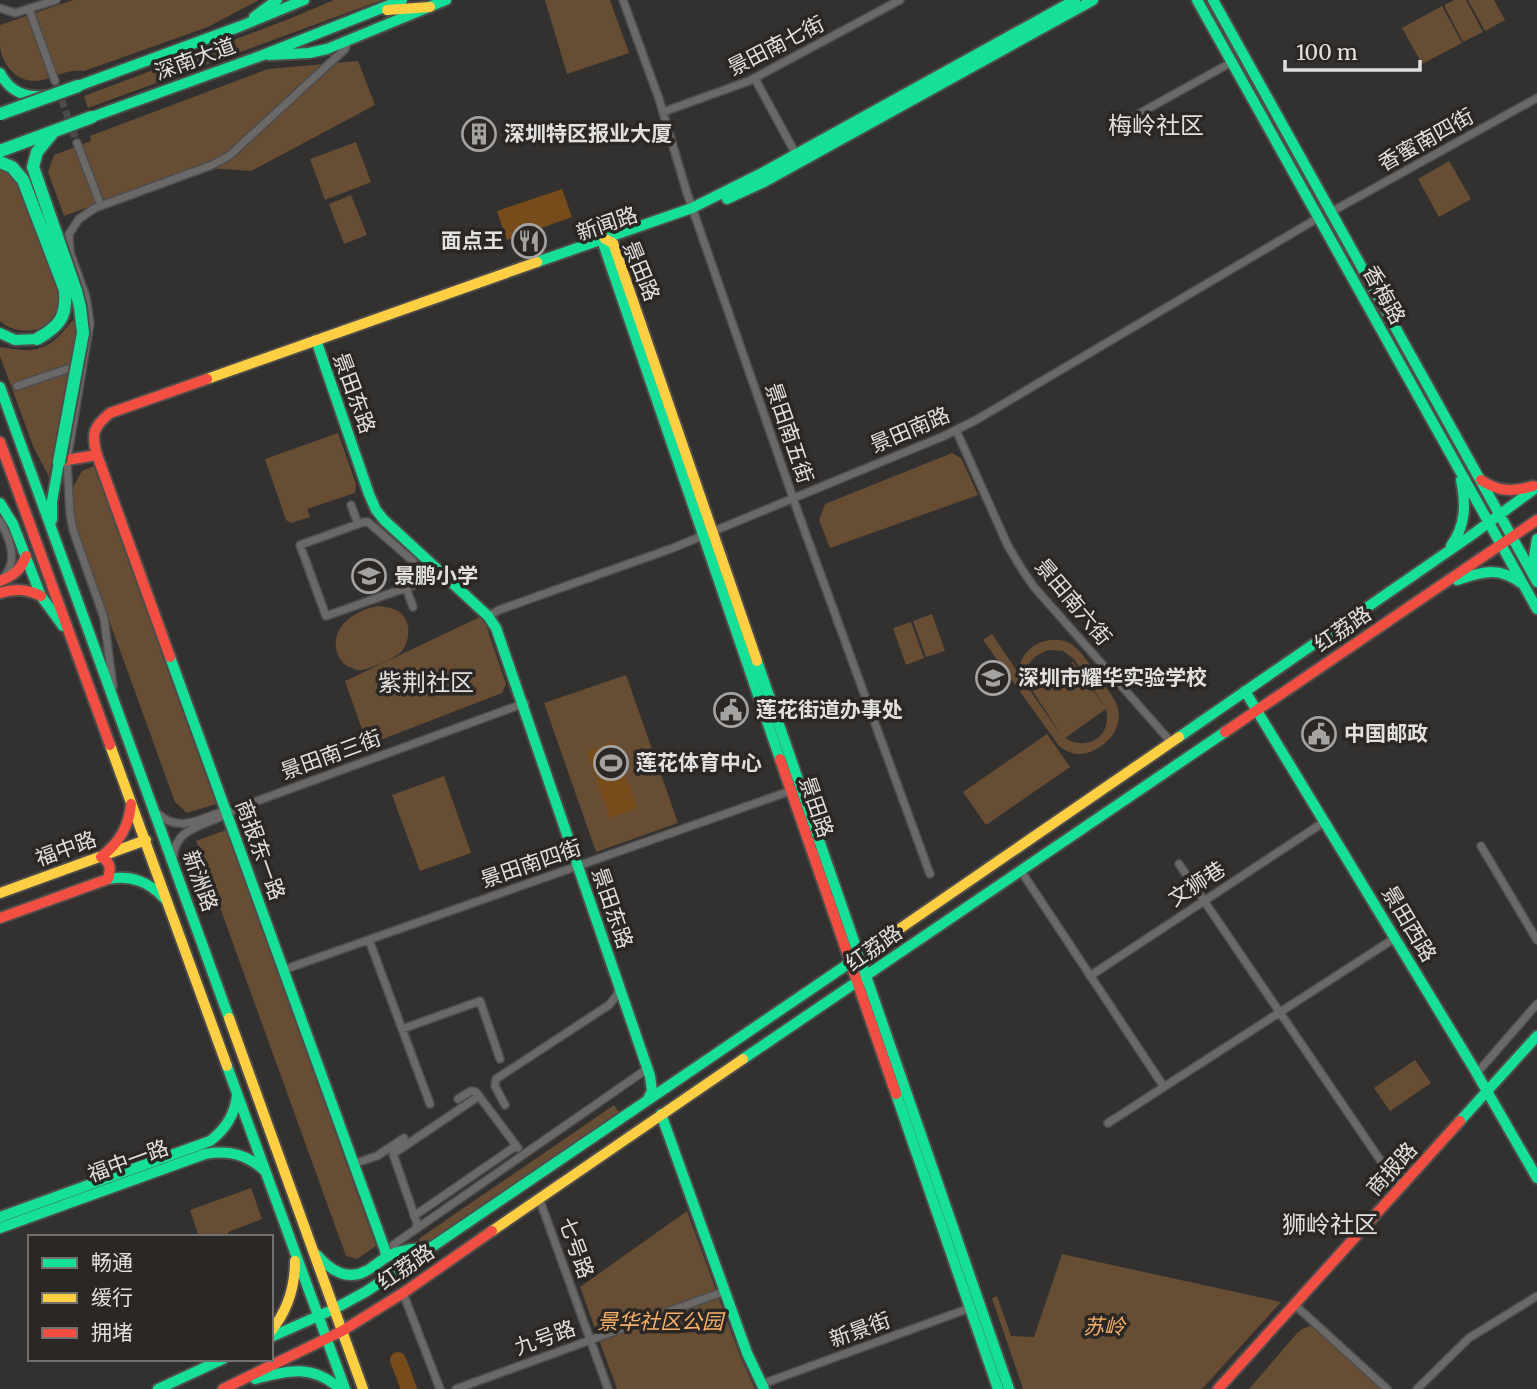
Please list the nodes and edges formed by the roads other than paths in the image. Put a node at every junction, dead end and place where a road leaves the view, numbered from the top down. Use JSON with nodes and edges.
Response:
{"nodes":[{"id":1,"x":56,"y":0,"type":"edge"},
{"id":2,"x":277,"y":0,"type":"edge"},
{"id":3,"x":304,"y":0,"type":"edge"},
{"id":4,"x":402,"y":0,"type":"edge"},
{"id":5,"x":446,"y":0,"type":"edge"},
{"id":6,"x":624,"y":0,"type":"edge"},
{"id":7,"x":900,"y":0,"type":"edge"},
{"id":8,"x":1075,"y":0,"type":"edge"},
{"id":9,"x":1093,"y":0,"type":"edge"},
{"id":10,"x":1197,"y":0,"type":"edge"},
{"id":11,"x":1213,"y":0,"type":"edge"},
{"id":12,"x":430,"y":7,"type":"junction"},
{"id":13,"x":0,"y":8,"type":"edge"},
{"id":14,"x":29,"y":9,"type":"junction"},
{"id":15,"x":376,"y":11,"type":"junction"},
{"id":16,"x":241,"y":26,"type":"junction"},
{"id":17,"x":348,"y":40,"type":"junction"},
{"id":18,"x":263,"y":55,"type":"junction"},
{"id":19,"x":1231,"y":62,"type":"junction"},
{"id":20,"x":0,"y":74,"type":"edge"},
{"id":21,"x":755,"y":79,"type":"junction"},
{"id":22,"x":55,"y":80,"type":"tunnel mouth"},
{"id":23,"x":53,"y":95,"type":"junction"},
{"id":24,"x":1537,"y":98,"type":"edge"},
{"id":25,"x":663,"y":112,"type":"junction"},
{"id":26,"x":0,"y":114,"type":"edge"},
{"id":27,"x":1124,"y":122,"type":"dead end"},
{"id":28,"x":54,"y":131,"type":"junction"},
{"id":29,"x":78,"y":143,"type":"tunnel mouth"},
{"id":30,"x":0,"y":151,"type":"edge"},
{"id":31,"x":798,"y":158,"type":"junction"},
{"id":32,"x":0,"y":162,"type":"edge"},
{"id":33,"x":101,"y":205,"type":"junction"},
{"id":34,"x":693,"y":211,"type":"junction"},
{"id":35,"x":1331,"y":212,"type":"junction"},
{"id":36,"x":1318,"y":218,"type":"junction"},
{"id":37,"x":607,"y":243,"type":"junction"},
{"id":38,"x":0,"y":333,"type":"edge"},
{"id":39,"x":318,"y":344,"type":"junction"},
{"id":40,"x":85,"y":363,"type":"junction"},
{"id":41,"x":17,"y":386,"type":"dead end"},
{"id":42,"x":0,"y":387,"type":"edge"},
{"id":43,"x":956,"y":430,"type":"junction"},
{"id":44,"x":0,"y":442,"type":"edge"},
{"id":45,"x":97,"y":455,"type":"junction"},
{"id":46,"x":1454,"y":460,"type":"junction"},
{"id":47,"x":63,"y":461,"type":"junction"},
{"id":48,"x":1478,"y":478,"type":"junction"},
{"id":49,"x":1537,"y":486,"type":"edge"},
{"id":50,"x":793,"y":498,"type":"junction"},
{"id":51,"x":0,"y":503,"type":"edge"},
{"id":52,"x":351,"y":505,"type":"dead end"},
{"id":53,"x":1494,"y":519,"type":"junction"},
{"id":54,"x":1537,"y":520,"type":"edge"},
{"id":55,"x":0,"y":521,"type":"edge"},
{"id":56,"x":358,"y":524,"type":"junction"},
{"id":57,"x":52,"y":531,"type":"junction"},
{"id":58,"x":707,"y":533,"type":"junction"},
{"id":59,"x":1537,"y":539,"type":"edge"},
{"id":60,"x":1507,"y":541,"type":"junction"},
{"id":61,"x":1445,"y":554,"type":"junction"},
{"id":62,"x":26,"y":556,"type":"junction"},
{"id":63,"x":1537,"y":580,"type":"edge"},
{"id":64,"x":0,"y":581,"type":"edge"},
{"id":65,"x":1443,"y":584,"type":"junction"},
{"id":66,"x":1524,"y":586,"type":"junction"},
{"id":67,"x":405,"y":587,"type":"junction"},
{"id":68,"x":0,"y":593,"type":"edge"},
{"id":69,"x":41,"y":596,"type":"junction"},
{"id":70,"x":413,"y":607,"type":"dead end"},
{"id":71,"x":1537,"y":609,"type":"edge"},
{"id":72,"x":489,"y":615,"type":"junction"},
{"id":73,"x":72,"y":638,"type":"junction"},
{"id":74,"x":1245,"y":691,"type":"junction"},
{"id":75,"x":524,"y":704,"type":"junction"},
{"id":76,"x":115,"y":705,"type":"junction"},
{"id":77,"x":1256,"y":711,"type":"junction"},
{"id":78,"x":1171,"y":742,"type":"junction"},
{"id":79,"x":790,"y":791,"type":"junction"},
{"id":80,"x":131,"y":800,"type":"junction"},
{"id":81,"x":153,"y":808,"type":"junction"},
{"id":82,"x":229,"y":811,"type":"junction"},
{"id":83,"x":1324,"y":822,"type":"junction"},
{"id":84,"x":146,"y":840,"type":"junction"},
{"id":85,"x":1481,"y":846,"type":"dead end"},
{"id":86,"x":101,"y":856,"type":"junction"},
{"id":87,"x":1179,"y":864,"type":"dead end"},
{"id":88,"x":173,"y":865,"type":"junction"},
{"id":89,"x":580,"y":866,"type":"junction"},
{"id":90,"x":1021,"y":870,"type":"junction"},
{"id":91,"x":930,"y":874,"type":"dead end"},
{"id":92,"x":108,"y":879,"type":"junction"},
{"id":93,"x":0,"y":893,"type":"edge"},
{"id":94,"x":1204,"y":901,"type":"junction"},
{"id":95,"x":170,"y":906,"type":"junction"},
{"id":96,"x":0,"y":918,"type":"edge"},
{"id":97,"x":1395,"y":938,"type":"junction"},
{"id":98,"x":369,"y":940,"type":"junction"},
{"id":99,"x":1537,"y":940,"type":"edge"},
{"id":100,"x":854,"y":960,"type":"junction"},
{"id":101,"x":283,"y":970,"type":"junction"},
{"id":102,"x":1090,"y":976,"type":"junction"},
{"id":103,"x":861,"y":980,"type":"junction"},
{"id":104,"x":619,"y":987,"type":"junction"},
{"id":105,"x":1537,"y":1004,"type":"edge"},
{"id":106,"x":609,"y":1006,"type":"junction"},
{"id":107,"x":1280,"y":1013,"type":"junction"},
{"id":108,"x":628,"y":1014,"type":"junction"},
{"id":109,"x":402,"y":1029,"type":"junction"},
{"id":110,"x":1537,"y":1036,"type":"edge"},
{"id":111,"x":500,"y":1059,"type":"dead end"},
{"id":112,"x":647,"y":1069,"type":"junction"},
{"id":113,"x":1477,"y":1073,"type":"junction"},
{"id":114,"x":674,"y":1081,"type":"junction"},
{"id":115,"x":1164,"y":1087,"type":"junction"},
{"id":116,"x":237,"y":1092,"type":"junction"},
{"id":117,"x":1487,"y":1092,"type":"junction"},
{"id":118,"x":479,"y":1096,"type":"junction"},
{"id":119,"x":458,"y":1099,"type":"dead end"},
{"id":120,"x":648,"y":1099,"type":"junction"},
{"id":121,"x":430,"y":1104,"type":"dead end"},
{"id":122,"x":505,"y":1105,"type":"dead end"},
{"id":123,"x":661,"y":1114,"type":"junction"},
{"id":124,"x":1108,"y":1123,"type":"dead end"},
{"id":125,"x":404,"y":1138,"type":"dead end"},
{"id":126,"x":516,"y":1146,"type":"junction"},
{"id":127,"x":528,"y":1152,"type":"junction"},
{"id":128,"x":393,"y":1154,"type":"junction"},
{"id":129,"x":354,"y":1166,"type":"junction"},
{"id":130,"x":267,"y":1173,"type":"junction"},
{"id":131,"x":1537,"y":1178,"type":"edge"},
{"id":132,"x":1402,"y":1186,"type":"junction"},
{"id":133,"x":539,"y":1198,"type":"junction"},
{"id":134,"x":414,"y":1216,"type":"junction"},
{"id":135,"x":0,"y":1217,"type":"edge"},
{"id":136,"x":0,"y":1228,"type":"edge"},
{"id":137,"x":416,"y":1229,"type":"junction"},
{"id":138,"x":293,"y":1247,"type":"junction"},
{"id":139,"x":312,"y":1247,"type":"junction"},
{"id":140,"x":433,"y":1247,"type":"junction"},
{"id":141,"x":392,"y":1251,"type":"junction"},
{"id":142,"x":725,"y":1291,"type":"junction"},
{"id":143,"x":403,"y":1293,"type":"junction"},
{"id":144,"x":1537,"y":1297,"type":"edge"},
{"id":145,"x":1295,"y":1305,"type":"junction"},
{"id":146,"x":970,"y":1308,"type":"junction"},
{"id":147,"x":334,"y":1309,"type":"junction"},
{"id":148,"x":318,"y":1316,"type":"junction"},
{"id":149,"x":273,"y":1329,"type":"edge"},
{"id":150,"x":342,"y":1331,"type":"junction"},
{"id":151,"x":273,"y":1336,"type":"edge"},
{"id":152,"x":327,"y":1340,"type":"junction"},
{"id":153,"x":590,"y":1340,"type":"junction"},
{"id":154,"x":219,"y":1361,"type":"edge"},
{"id":155,"x":227,"y":1387,"type":"edge"},
{"id":156,"x":763,"y":1387,"type":"edge"},
{"id":157,"x":158,"y":1389,"type":"edge"},
{"id":158,"x":343,"y":1389,"type":"edge"},
{"id":159,"x":363,"y":1389,"type":"edge"},
{"id":160,"x":440,"y":1389,"type":"edge"},
{"id":161,"x":456,"y":1389,"type":"edge"},
{"id":162,"x":608,"y":1389,"type":"edge"},
{"id":163,"x":998,"y":1389,"type":"edge"},
{"id":164,"x":1009,"y":1389,"type":"edge"},
{"id":165,"x":1218,"y":1389,"type":"edge"},
{"id":166,"x":1387,"y":1389,"type":"edge"},
{"id":167,"x":1417,"y":1389,"type":"edge"}],
"edges":[{"from":1,"to":14,"type":"street"},
{"from":2,"to":16,"type":"main road"},
{"from":3,"to":16,"type":"main road","name":"深南大道"},
{"from":4,"to":15,"type":"main road","name":"深南大道"},
{"from":5,"to":12,"type":"main road"},
{"from":6,"to":25,"type":"street","name":"景田南五街"},
{"from":7,"to":21,"type":"street","name":"景田南七街"},
{"from":8,"to":31,"type":"main road","name":"新闻路"},
{"from":9,"to":31,"type":"main road","name":"新闻路"},
{"from":10,"to":19,"type":"main road","name":"香梅路"},
{"from":11,"to":35,"type":"main road","name":"香梅路"},
{"from":12,"to":15,"type":"main road"},
{"from":12,"to":17,"type":"main road"},
{"from":13,"to":14,"type":"street"},
{"from":14,"to":22,"type":"street"},
{"from":15,"to":18,"type":"main road","name":"深南大道"},
{"from":16,"to":23,"type":"main road","name":"深南大道","bridge":true},
{"from":17,"to":18,"type":"main road"},
{"from":17,"to":33,"type":"street"},
{"from":18,"to":28,"type":"main road","name":"深南大道","bridge":true},
{"from":19,"to":27,"type":"street"},
{"from":19,"to":36,"type":"main road","name":"香梅路"},
{"from":20,"to":23,"type":"main road","bridge":true},
{"from":21,"to":25,"type":"street","name":"景田南七街"},
{"from":21,"to":31,"type":"street"},
{"from":23,"to":26,"type":"main road","name":"深南大道","bridge":true},
{"from":24,"to":35,"type":"street","name":"香蜜南四街"},
{"from":25,"to":34,"type":"street","name":"景田南五街"},
{"from":28,"to":30,"type":"main road","name":"深南大道","bridge":true},
{"from":28,"to":47,"type":"main road","bridge":true},
{"from":29,"to":33,"type":"street"},
{"from":31,"to":34,"type":"main road","name":"新闻路"},
{"from":32,"to":38,"type":"main road","bridge":true},
{"from":33,"to":40,"type":"street"},
{"from":34,"to":37,"type":"main road","name":"新闻路"},
{"from":34,"to":50,"type":"street","name":"景田南五街"},
{"from":35,"to":48,"type":"main road","name":"香梅路"},
{"from":36,"to":43,"type":"street","name":"景田南路"},
{"from":36,"to":46,"type":"main road","name":"香梅路"},
{"from":37,"to":39,"type":"main road","name":"新闻路"},
{"from":37,"to":58,"type":"main road","name":"景田路"},
{"from":39,"to":45,"type":"main road","name":"新闻路"},
{"from":39,"to":72,"type":"main road","name":"景田东路"},
{"from":40,"to":41,"type":"street"},
{"from":40,"to":47,"type":"street"},
{"from":42,"to":57,"type":"main road","name":"新洲路"},
{"from":43,"to":50,"type":"street","name":"景田南路"},
{"from":43,"to":78,"type":"street","name":"景田南六街"},
{"from":44,"to":73,"type":"main road","name":"新洲路"},
{"from":45,"to":47,"type":"main road"},
{"from":45,"to":82,"type":"main road","name":"商报东一路"},
{"from":46,"to":53,"type":"main road","name":"香梅路"},
{"from":46,"to":61,"type":"main road"},
{"from":47,"to":57,"type":"main road"},
{"from":47,"to":76,"type":"street"},
{"from":48,"to":49,"type":"main road"},
{"from":48,"to":53,"type":"main road","name":"香梅路"},
{"from":49,"to":53,"type":"main road","name":"红荔路"},
{"from":50,"to":58,"type":"street","name":"景田南路"},
{"from":50,"to":91,"type":"street","name":"景田南五街"},
{"from":51,"to":62,"type":"main road"},
{"from":52,"to":56,"type":"street"},
{"from":53,"to":60,"type":"main road","name":"香梅路"},
{"from":53,"to":61,"type":"main road","name":"红荔路"},
{"from":54,"to":60,"type":"main road","name":"红荔路"},
{"from":55,"to":64,"type":"street"},
{"from":56,"to":67,"type":"street"},
{"from":56,"to":67,"type":"street"},
{"from":57,"to":76,"type":"main road","name":"新洲路"},
{"from":58,"to":72,"type":"street","name":"景田南路"},
{"from":58,"to":79,"type":"main road","name":"景田路"},
{"from":58,"to":100,"type":"main road","name":"景田路"},
{"from":59,"to":63,"type":"main road"},
{"from":60,"to":63,"type":"main road","name":"香梅路"},
{"from":60,"to":65,"type":"main road","name":"红荔路"},
{"from":60,"to":66,"type":"main road","name":"香梅路"},
{"from":61,"to":74,"type":"main road","name":"红荔路"},
{"from":62,"to":64,"type":"main road"},
{"from":62,"to":69,"type":"main road"},
{"from":65,"to":66,"type":"main road"},
{"from":65,"to":77,"type":"main road","name":"红荔路"},
{"from":66,"to":71,"type":"main road","name":"香梅路"},
{"from":67,"to":70,"type":"street"},
{"from":68,"to":69,"type":"main road"},
{"from":69,"to":73,"type":"main road"},
{"from":72,"to":75,"type":"main road","name":"景田东路"},
{"from":73,"to":80,"type":"main road","name":"新洲路"},
{"from":74,"to":77,"type":"main road","name":"景田西路"},
{"from":74,"to":78,"type":"main road","name":"红荔路"},
{"from":75,"to":82,"type":"street","name":"景田南三街"},
{"from":75,"to":89,"type":"main road","name":"景田东路"},
{"from":76,"to":81,"type":"main road","name":"新洲路"},
{"from":77,"to":83,"type":"main road","name":"景田西路"},
{"from":77,"to":90,"type":"main road","name":"红荔路"},
{"from":78,"to":100,"type":"main road","name":"红荔路"},
{"from":79,"to":89,"type":"street","name":"景田南四街"},
{"from":79,"to":100,"type":"main road","name":"景田路"},
{"from":80,"to":84,"type":"main road","name":"新洲路"},
{"from":80,"to":86,"type":"main road"},
{"from":81,"to":82,"type":"street"},
{"from":81,"to":88,"type":"main road","name":"新洲路"},
{"from":82,"to":88,"type":"street","name":"景田南三街"},
{"from":82,"to":101,"type":"main road","name":"商报东一路"},
{"from":83,"to":94,"type":"street","name":"文狮巷"},
{"from":83,"to":97,"type":"main road","name":"景田西路"},
{"from":84,"to":86,"type":"main road","name":"福中路"},
{"from":84,"to":95,"type":"main road","name":"新洲路"},
{"from":85,"to":99,"type":"street"},
{"from":86,"to":92,"type":"main road"},
{"from":86,"to":93,"type":"main road","name":"福中路"},
{"from":87,"to":94,"type":"street"},
{"from":88,"to":139,"type":"main road","name":"新洲路"},
{"from":89,"to":98,"type":"street","name":"景田南四街"},
{"from":89,"to":104,"type":"main road","name":"景田东路"},
{"from":89,"to":114,"type":"main road","name":"景田东路"},
{"from":90,"to":102,"type":"street"},
{"from":90,"to":103,"type":"main road","name":"红荔路"},
{"from":92,"to":95,"type":"main road"},
{"from":92,"to":96,"type":"main road","name":"福中路"},
{"from":94,"to":102,"type":"street","name":"文狮巷"},
{"from":94,"to":107,"type":"street"},
{"from":95,"to":116,"type":"main road","name":"新洲路"},
{"from":97,"to":107,"type":"street"},
{"from":97,"to":113,"type":"main road","name":"景田西路"},
{"from":98,"to":101,"type":"street","name":"景田南四街"},
{"from":98,"to":109,"type":"street"},
{"from":100,"to":103,"type":"main road","name":"景田路"},
{"from":100,"to":114,"type":"main road","name":"红荔路"},
{"from":101,"to":129,"type":"main road","name":"商报东一路"},
{"from":102,"to":115,"type":"street"},
{"from":103,"to":123,"type":"main road","name":"红荔路"},
{"from":103,"to":146,"type":"main road","name":"景田路"},
{"from":103,"to":164,"type":"main road","name":"景田路"},
{"from":104,"to":106,"type":"street"},
{"from":104,"to":108,"type":"main road","name":"景田东路"},
{"from":105,"to":113,"type":"street"},
{"from":106,"to":108,"type":"street"},
{"from":106,"to":122,"type":"street"},
{"from":107,"to":115,"type":"street"},
{"from":107,"to":132,"type":"street"},
{"from":108,"to":112,"type":"main road","name":"景田东路"},
{"from":109,"to":111,"type":"street"},
{"from":109,"to":121,"type":"street"},
{"from":110,"to":117,"type":"main road","name":"商报路"},
{"from":112,"to":120,"type":"main road","name":"景田东路"},
{"from":112,"to":127,"type":"street"},
{"from":113,"to":117,"type":"main road","name":"景田西路"},
{"from":114,"to":120,"type":"main road","name":"红荔路"},
{"from":115,"to":124,"type":"street"},
{"from":116,"to":130,"type":"main road","name":"新洲路"},
{"from":116,"to":135,"type":"main road","name":"福中一路"},
{"from":117,"to":131,"type":"main road","name":"景田西路"},
{"from":117,"to":132,"type":"main road","name":"商报路"},
{"from":118,"to":119,"type":"street"},
{"from":118,"to":126,"type":"street"},
{"from":118,"to":128,"type":"street"},
{"from":120,"to":140,"type":"main road","name":"红荔路"},
{"from":123,"to":133,"type":"main road","name":"红荔路"},
{"from":123,"to":142,"type":"main road"},
{"from":125,"to":129,"type":"street"},
{"from":126,"to":127,"type":"street"},
{"from":126,"to":134,"type":"street"},
{"from":127,"to":137,"type":"street"},
{"from":128,"to":129,"type":"street"},
{"from":128,"to":134,"type":"street"},
{"from":129,"to":141,"type":"main road","name":"商报东一路"},
{"from":130,"to":136,"type":"main road","name":"福中一路"},
{"from":130,"to":138,"type":"main road","name":"新洲路"},
{"from":132,"to":145,"type":"main road","name":"商报路"},
{"from":133,"to":143,"type":"main road","name":"红荔路"},
{"from":133,"to":153,"type":"street","name":"七号路"},
{"from":134,"to":137,"type":"street"},
{"from":137,"to":141,"type":"street"},
{"from":138,"to":148,"type":"main road","name":"新洲路"},
{"from":138,"to":149,"type":"main road"},
{"from":139,"to":141,"type":"main road"},
{"from":139,"to":147,"type":"main road","name":"新洲路"},
{"from":140,"to":141,"type":"main road"},
{"from":140,"to":147,"type":"main road","name":"红荔路"},
{"from":142,"to":153,"type":"street","name":"九号路"},
{"from":142,"to":156,"type":"main road"},
{"from":143,"to":150,"type":"main road","name":"红荔路"},
{"from":143,"to":160,"type":"street"},
{"from":144,"to":167,"type":"street"},
{"from":145,"to":165,"type":"main road","name":"商报路"},
{"from":145,"to":166,"type":"street"},
{"from":146,"to":156,"type":"street","name":"新景街"},
{"from":146,"to":163,"type":"main road","name":"景田路"},
{"from":147,"to":148,"type":"main road","name":"红荔路"},
{"from":147,"to":150,"type":"main road","name":"新洲路"},
{"from":148,"to":151,"type":"main road","name":"红荔路"},
{"from":148,"to":152,"type":"main road","name":"新洲路"},
{"from":150,"to":152,"type":"main road","name":"红荔路"},
{"from":150,"to":159,"type":"main road","name":"新洲路"},
{"from":152,"to":155,"type":"main road","name":"红荔路"},
{"from":152,"to":158,"type":"main road","name":"新洲路"},
{"from":153,"to":161,"type":"street","name":"九号路"},
{"from":153,"to":162,"type":"street","name":"七号路"},
{"from":154,"to":157,"type":"main road"},
{"from":155,"to":158,"type":"main road"}]}
